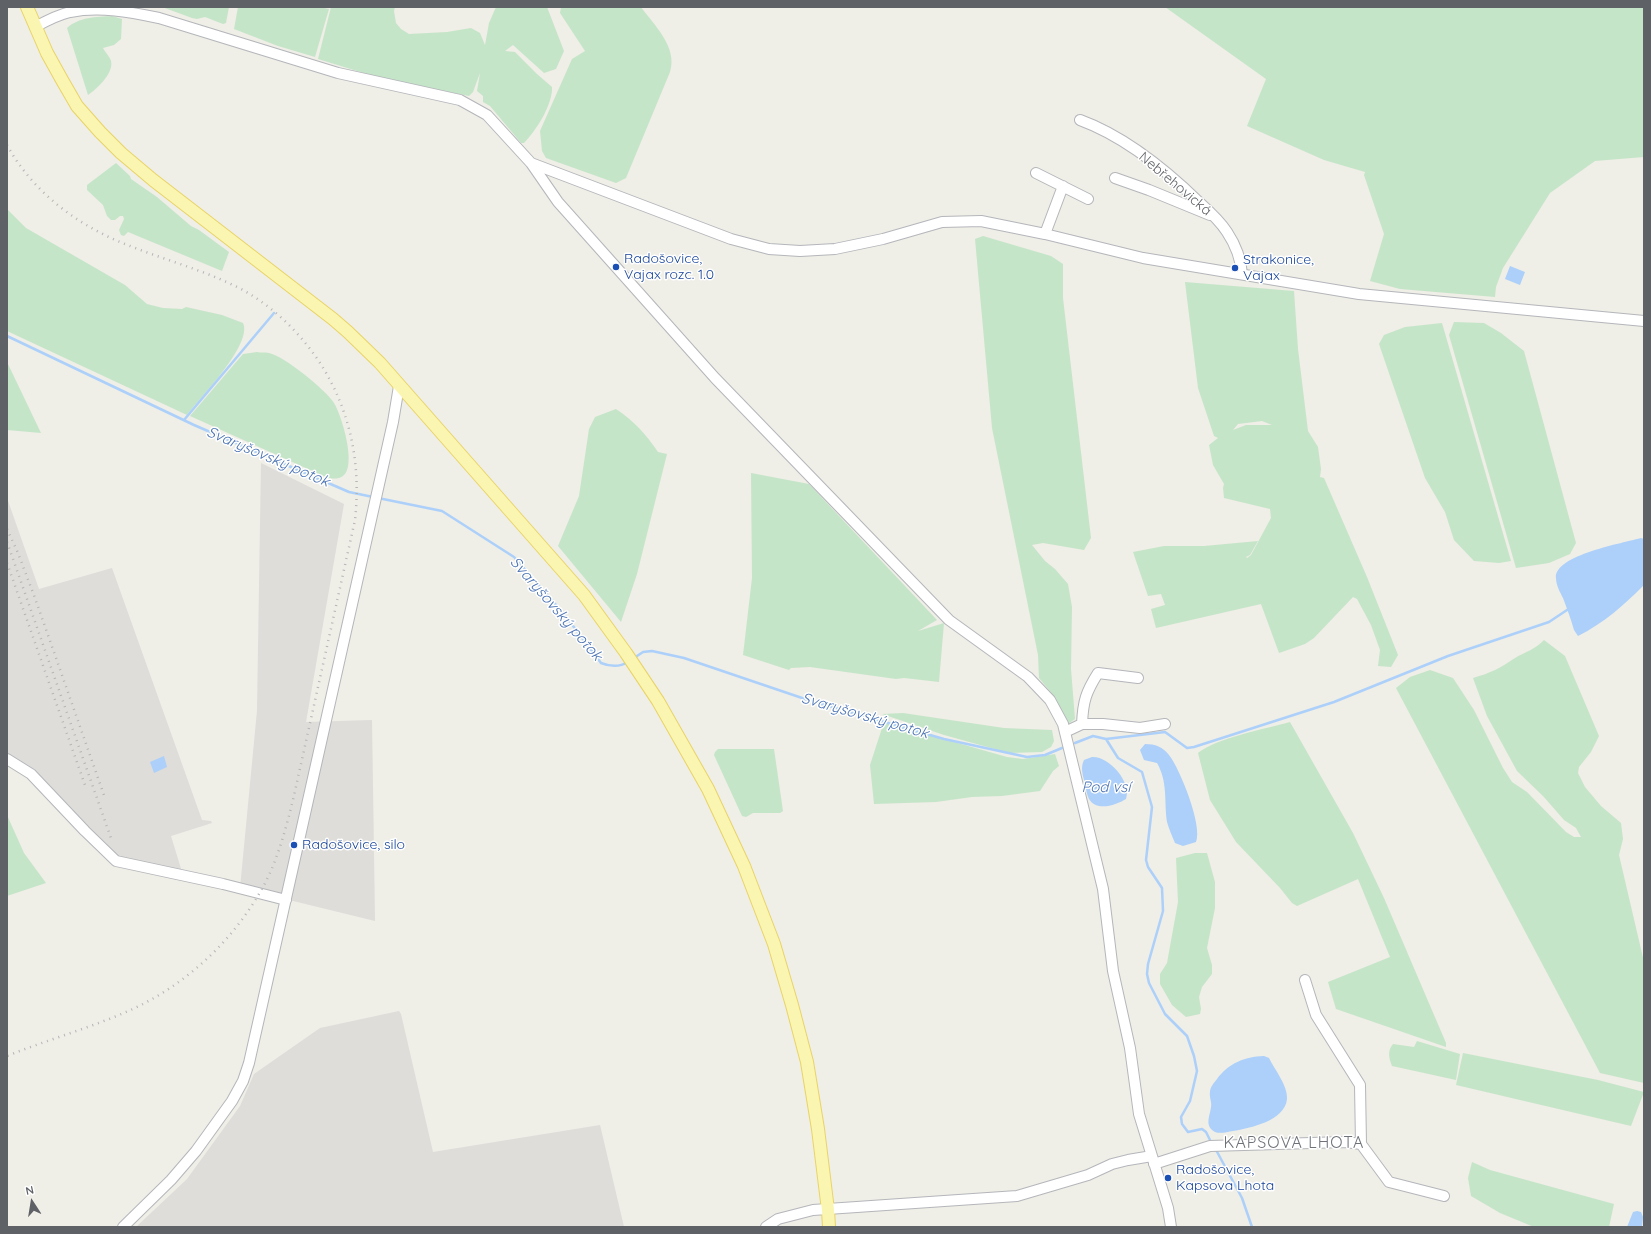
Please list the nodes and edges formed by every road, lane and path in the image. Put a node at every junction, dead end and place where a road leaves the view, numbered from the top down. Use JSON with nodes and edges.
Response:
{"nodes":[{"id":1,"x":28,"y":7,"type":"edge"},
{"id":2,"x":35,"y":27,"type":"junction"},
{"id":3,"x":1080,"y":120,"type":"dead end"},
{"id":4,"x":531,"y":163,"type":"junction"},
{"id":5,"x":1036,"y":173,"type":"dead end"},
{"id":6,"x":1115,"y":178,"type":"dead end"},
{"id":7,"x":1063,"y":186,"type":"junction"},
{"id":8,"x":1088,"y":199,"type":"dead end"},
{"id":9,"x":1214,"y":216,"type":"junction"},
{"id":10,"x":1045,"y":234,"type":"junction"},
{"id":11,"x":1242,"y":274,"type":"junction"},
{"id":12,"x":1644,"y":321,"type":"edge"},
{"id":13,"x":400,"y":386,"type":"junction"},
{"id":14,"x":1138,"y":678,"type":"dead end"},
{"id":15,"x":1082,"y":724,"type":"junction"},
{"id":16,"x":1165,"y":724,"type":"dead end"},
{"id":17,"x":1065,"y":732,"type":"junction"},
{"id":18,"x":7,"y":759,"type":"edge"},
{"id":19,"x":286,"y":900,"type":"junction"},
{"id":20,"x":1305,"y":980,"type":"dead end"},
{"id":21,"x":1361,"y":1144,"type":"junction"},
{"id":22,"x":1153,"y":1160,"type":"junction"},
{"id":23,"x":1444,"y":1196,"type":"dead end"},
{"id":24,"x":828,"y":1210,"type":"junction"},
{"id":25,"x":123,"y":1227,"type":"edge"},
{"id":26,"x":766,"y":1227,"type":"edge"},
{"id":27,"x":829,"y":1227,"type":"edge"},
{"id":28,"x":1171,"y":1227,"type":"edge"}],
"edges":[{"from":1,"to":2,"type":"main road"},
{"from":2,"to":4,"type":"street"},
{"from":2,"to":13,"type":"main road"},
{"from":3,"to":9,"type":"street","name":"Nebřehovická"},
{"from":4,"to":10,"type":"street"},
{"from":4,"to":17,"type":"street"},
{"from":5,"to":7,"type":"street"},
{"from":6,"to":9,"type":"street"},
{"from":7,"to":8,"type":"street"},
{"from":7,"to":10,"type":"street"},
{"from":9,"to":11,"type":"street","name":"Nebřehovická"},
{"from":10,"to":11,"type":"street"},
{"from":11,"to":12,"type":"street"},
{"from":13,"to":19,"type":"street"},
{"from":13,"to":24,"type":"main road"},
{"from":14,"to":15,"type":"street"},
{"from":15,"to":16,"type":"street"},
{"from":15,"to":17,"type":"street"},
{"from":17,"to":22,"type":"street"},
{"from":18,"to":19,"type":"street"},
{"from":19,"to":25,"type":"street"},
{"from":20,"to":21,"type":"street"},
{"from":21,"to":22,"type":"street"},
{"from":21,"to":23,"type":"street"},
{"from":22,"to":24,"type":"street"},
{"from":22,"to":28,"type":"street"},
{"from":24,"to":26,"type":"street"},
{"from":24,"to":27,"type":"main road"}]}
